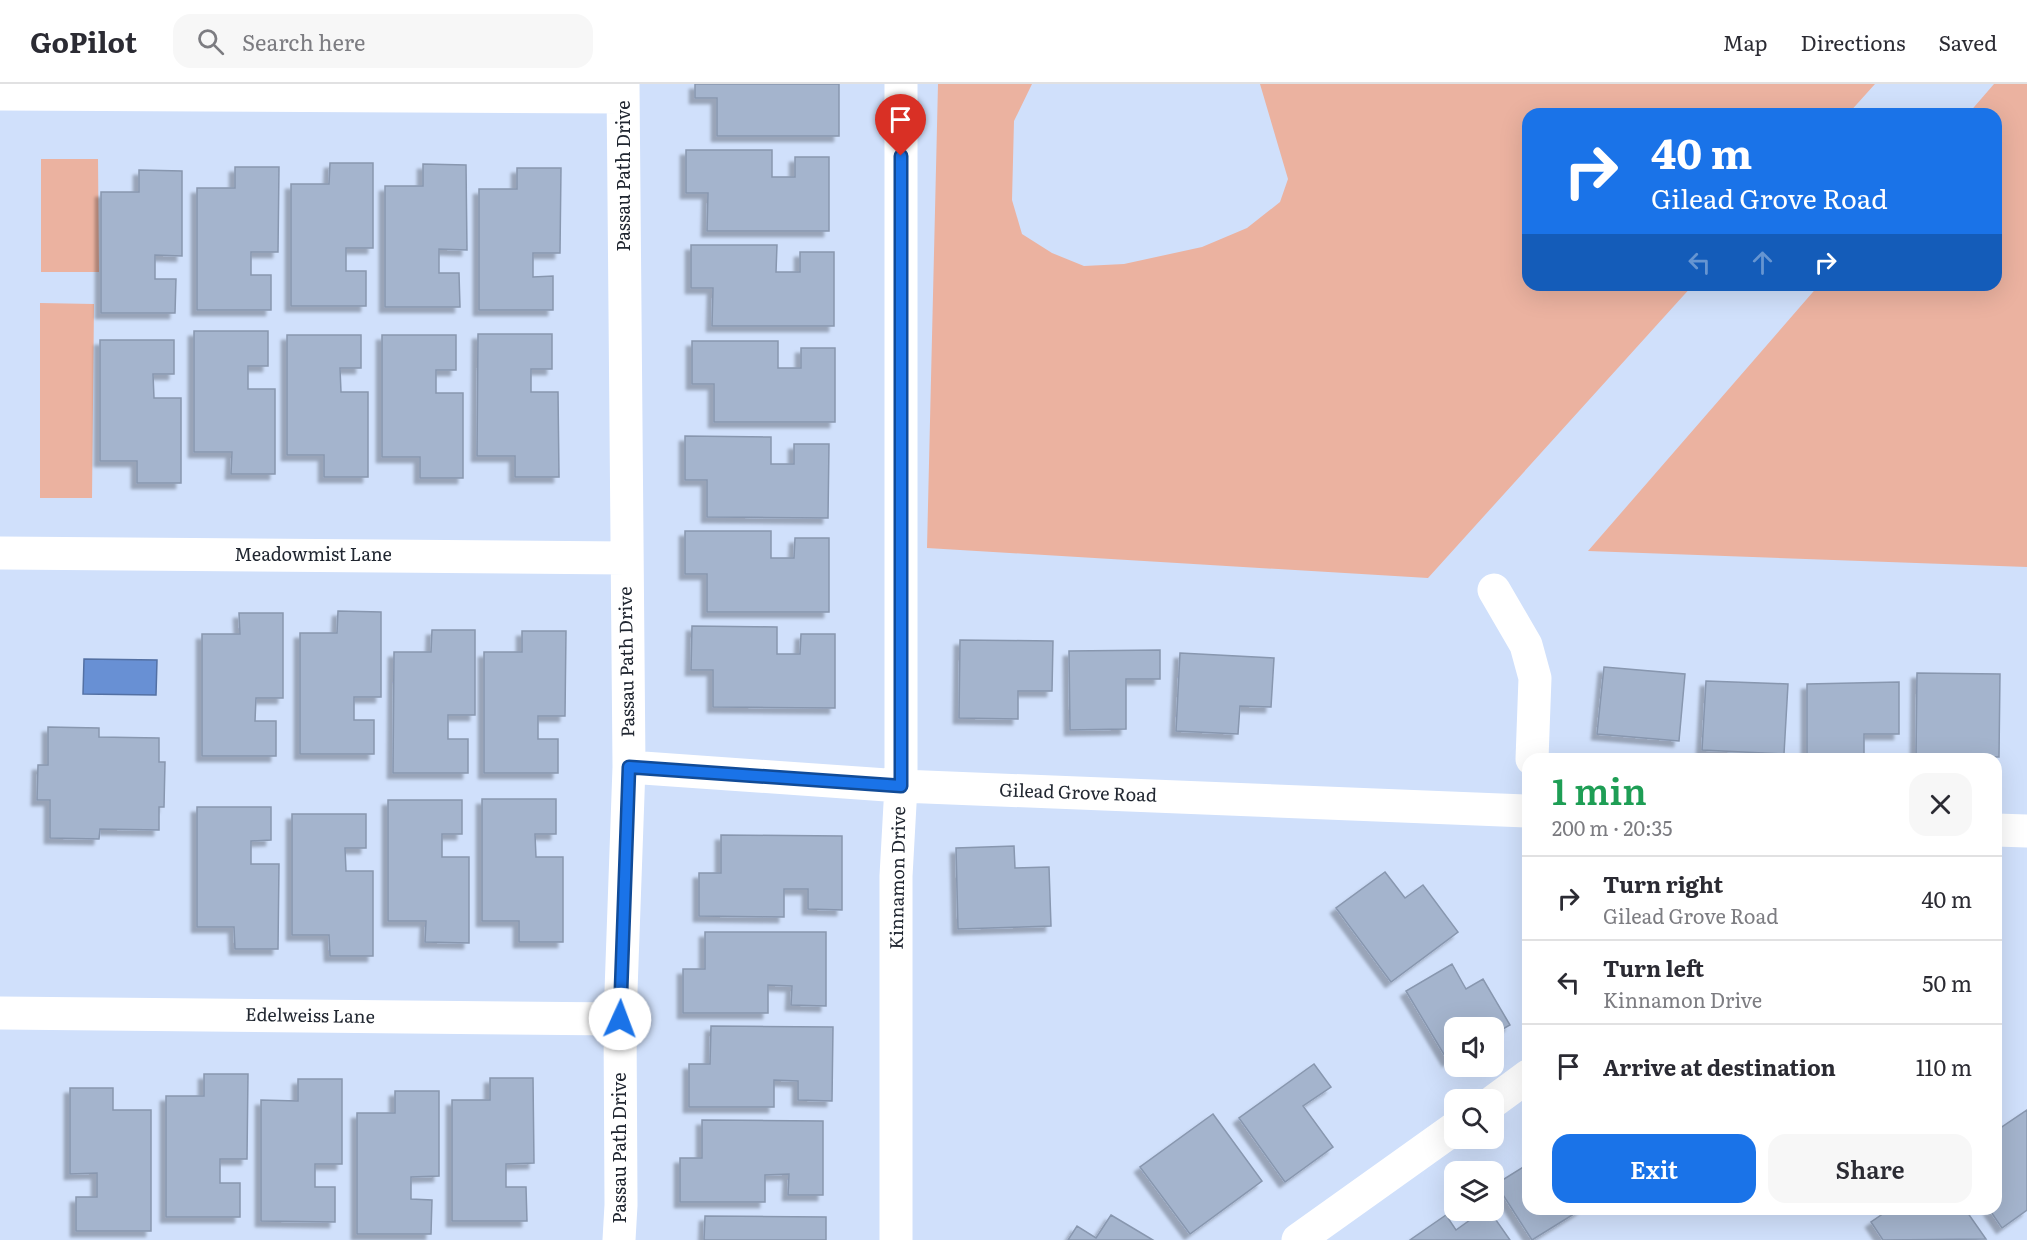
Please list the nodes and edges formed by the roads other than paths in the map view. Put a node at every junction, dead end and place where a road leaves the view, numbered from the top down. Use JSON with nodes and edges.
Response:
{"nodes":[{"id":1,"x":901,"y":84,"type":"edge"},
{"id":2,"x":623,"y":91,"type":"edge"},
{"id":3,"x":0,"y":94,"type":"edge"},
{"id":4,"x":0,"y":553,"type":"edge"},
{"id":5,"x":626,"y":558,"type":"junction"},
{"id":6,"x":1494,"y":590,"type":"dead end"},
{"id":7,"x":1532,"y":753,"type":"edge"},
{"id":8,"x":629,"y":767,"type":"junction"},
{"id":9,"x":901,"y":786,"type":"junction"},
{"id":10,"x":1522,"y":811,"type":"edge"},
{"id":11,"x":2002,"y":830,"type":"edge"},
{"id":12,"x":2027,"y":831,"type":"edge"},
{"id":13,"x":0,"y":1013,"type":"edge"},
{"id":14,"x":620,"y":1019,"type":"junction"},
{"id":15,"x":1522,"y":1080,"type":"edge"},
{"id":16,"x":1504,"y":1094,"type":"edge"},
{"id":17,"x":1444,"y":1136,"type":"edge"},
{"id":18,"x":619,"y":1240,"type":"edge"},
{"id":19,"x":896,"y":1240,"type":"edge"},
{"id":20,"x":1298,"y":1240,"type":"edge"}],
"edges":[{"from":1,"to":9,"type":"street","name":"Kinnamon Drive"},
{"from":2,"to":3,"type":"street"},
{"from":2,"to":5,"type":"street","name":"Passau Path Drive"},
{"from":4,"to":5,"type":"street","name":"Meadowmist Lane"},
{"from":5,"to":8,"type":"street","name":"Passau Path Drive"},
{"from":6,"to":7,"type":"street"},
{"from":8,"to":9,"type":"street","name":"Gilead Grove Road"},
{"from":8,"to":14,"type":"street","name":"Passau Path Drive"},
{"from":9,"to":10,"type":"street","name":"Gilead Grove Road"},
{"from":9,"to":19,"type":"street","name":"Kinnamon Drive"},
{"from":11,"to":12,"type":"street"},
{"from":13,"to":14,"type":"street","name":"Edelweiss Lane"},
{"from":14,"to":18,"type":"street","name":"Passau Path Drive"},
{"from":15,"to":16,"type":"street"},
{"from":17,"to":20,"type":"street"}]}
